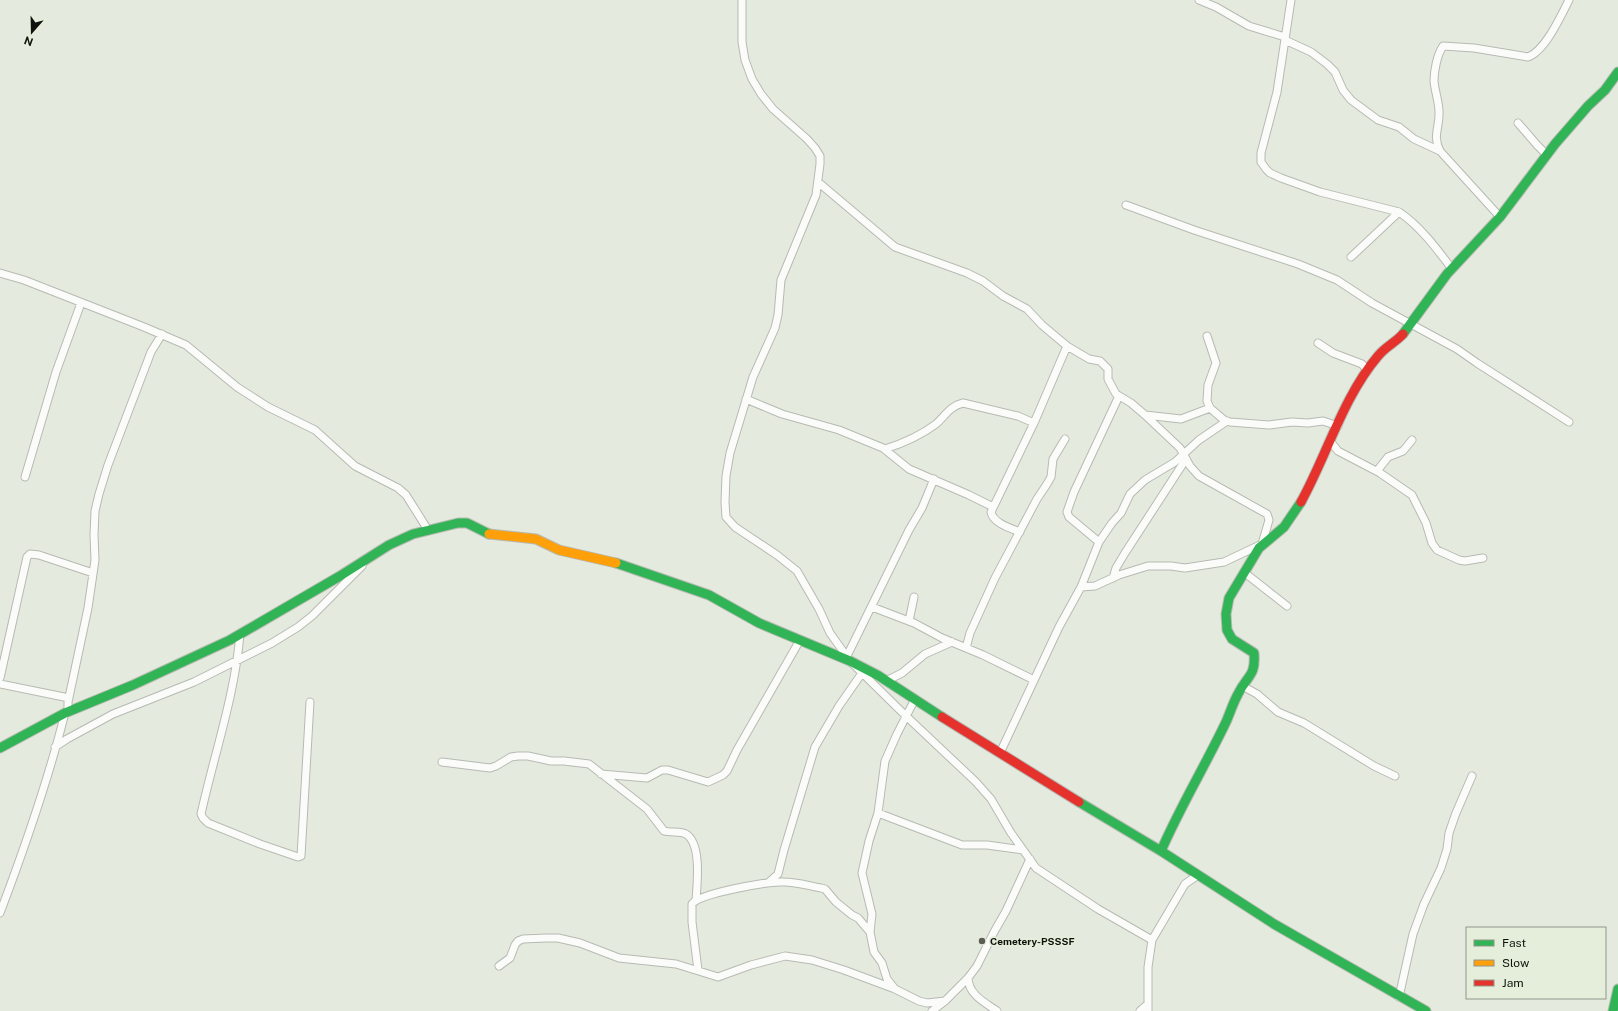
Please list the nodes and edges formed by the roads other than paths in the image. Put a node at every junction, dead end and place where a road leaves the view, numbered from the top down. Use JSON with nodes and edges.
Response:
{"nodes":[{"id":1,"x":742,"y":0,"type":"edge"},
{"id":2,"x":1199,"y":0,"type":"edge"},
{"id":3,"x":1291,"y":0,"type":"edge"},
{"id":4,"x":1569,"y":0,"type":"edge"},
{"id":5,"x":1285,"y":39,"type":"junction"},
{"id":6,"x":1618,"y":72,"type":"edge"},
{"id":7,"x":1518,"y":123,"type":"dead end"},
{"id":8,"x":1440,"y":151,"type":"junction"},
{"id":9,"x":1547,"y":155,"type":"junction"},
{"id":10,"x":818,"y":182,"type":"junction"},
{"id":11,"x":1126,"y":205,"type":"dead end"},
{"id":12,"x":1399,"y":212,"type":"junction"},
{"id":13,"x":1500,"y":217,"type":"junction"},
{"id":14,"x":1351,"y":257,"type":"dead end"},
{"id":15,"x":1452,"y":269,"type":"junction"},
{"id":16,"x":0,"y":273,"type":"edge"},
{"id":17,"x":81,"y":303,"type":"junction"},
{"id":18,"x":1412,"y":323,"type":"junction"},
{"id":19,"x":162,"y":334,"type":"junction"},
{"id":20,"x":1207,"y":336,"type":"dead end"},
{"id":21,"x":1318,"y":343,"type":"dead end"},
{"id":22,"x":1067,"y":346,"type":"junction"},
{"id":23,"x":1368,"y":371,"type":"junction"},
{"id":24,"x":1119,"y":396,"type":"junction"},
{"id":25,"x":746,"y":399,"type":"junction"},
{"id":26,"x":1210,"y":408,"type":"junction"},
{"id":27,"x":1145,"y":415,"type":"junction"},
{"id":28,"x":1227,"y":421,"type":"junction"},
{"id":29,"x":1569,"y":422,"type":"dead end"},
{"id":30,"x":1034,"y":423,"type":"junction"},
{"id":31,"x":1338,"y":426,"type":"junction"},
{"id":32,"x":1065,"y":439,"type":"dead end"},
{"id":33,"x":1412,"y":440,"type":"dead end"},
{"id":34,"x":1330,"y":442,"type":"junction"},
{"id":35,"x":885,"y":449,"type":"junction"},
{"id":36,"x":1185,"y":457,"type":"junction"},
{"id":37,"x":1377,"y":471,"type":"junction"},
{"id":38,"x":25,"y":477,"type":"dead end"},
{"id":39,"x":934,"y":479,"type":"junction"},
{"id":40,"x":992,"y":507,"type":"junction"},
{"id":41,"x":428,"y":530,"type":"junction"},
{"id":42,"x":1020,"y":532,"type":"junction"},
{"id":43,"x":1099,"y":542,"type":"junction"},
{"id":44,"x":1262,"y":544,"type":"junction"},
{"id":45,"x":369,"y":558,"type":"junction"},
{"id":46,"x":1483,"y":558,"type":"dead end"},
{"id":47,"x":93,"y":573,"type":"junction"},
{"id":48,"x":1245,"y":573,"type":"junction"},
{"id":49,"x":1113,"y":578,"type":"junction"},
{"id":50,"x":1081,"y":587,"type":"junction"},
{"id":51,"x":914,"y":597,"type":"dead end"},
{"id":52,"x":1287,"y":606,"type":"dead end"},
{"id":53,"x":872,"y":607,"type":"junction"},
{"id":54,"x":909,"y":621,"type":"junction"},
{"id":55,"x":240,"y":634,"type":"junction"},
{"id":56,"x":800,"y":640,"type":"junction"},
{"id":57,"x":952,"y":642,"type":"junction"},
{"id":58,"x":966,"y":648,"type":"junction"},
{"id":59,"x":849,"y":659,"type":"junction"},
{"id":60,"x":236,"y":662,"type":"junction"},
{"id":61,"x":862,"y":674,"type":"junction"},
{"id":62,"x":0,"y":678,"type":"edge"},
{"id":63,"x":1034,"y":680,"type":"junction"},
{"id":64,"x":886,"y":681,"type":"junction"},
{"id":65,"x":0,"y":684,"type":"edge"},
{"id":66,"x":1242,"y":684,"type":"junction"},
{"id":67,"x":69,"y":698,"type":"junction"},
{"id":68,"x":915,"y":698,"type":"junction"},
{"id":69,"x":310,"y":702,"type":"dead end"},
{"id":70,"x":67,"y":712,"type":"junction"},
{"id":71,"x":906,"y":716,"type":"junction"},
{"id":72,"x":55,"y":747,"type":"junction"},
{"id":73,"x":0,"y":748,"type":"edge"},
{"id":74,"x":1000,"y":753,"type":"junction"},
{"id":75,"x":442,"y":762,"type":"dead end"},
{"id":76,"x":601,"y":774,"type":"junction"},
{"id":77,"x":1395,"y":776,"type":"dead end"},
{"id":78,"x":1472,"y":776,"type":"dead end"},
{"id":79,"x":878,"y":813,"type":"junction"},
{"id":80,"x":1023,"y":850,"type":"junction"},
{"id":81,"x":1161,"y":851,"type":"junction"},
{"id":82,"x":1030,"y":859,"type":"junction"},
{"id":83,"x":1198,"y":875,"type":"junction"},
{"id":84,"x":767,"y":884,"type":"junction"},
{"id":85,"x":696,"y":900,"type":"junction"},
{"id":86,"x":0,"y":913,"type":"edge"},
{"id":87,"x":870,"y":932,"type":"junction"},
{"id":88,"x":1152,"y":940,"type":"junction"},
{"id":89,"x":499,"y":966,"type":"dead end"},
{"id":90,"x":698,"y":970,"type":"junction"},
{"id":91,"x":968,"y":978,"type":"junction"},
{"id":92,"x":895,"y":989,"type":"junction"},
{"id":93,"x":1618,"y":989,"type":"edge"},
{"id":94,"x":1399,"y":997,"type":"junction"},
{"id":95,"x":945,"y":1001,"type":"junction"},
{"id":96,"x":1148,"y":1007,"type":"edge"},
{"id":97,"x":932,"y":1011,"type":"edge"},
{"id":98,"x":997,"y":1011,"type":"edge"},
{"id":99,"x":1140,"y":1011,"type":"edge"},
{"id":100,"x":1426,"y":1011,"type":"edge"},
{"id":101,"x":1613,"y":1011,"type":"edge"}],
"edges":[{"from":1,"to":10,"type":"street"},
{"from":2,"to":5,"type":"street"},
{"from":3,"to":5,"type":"street"},
{"from":4,"to":8,"type":"street"},
{"from":5,"to":8,"type":"street"},
{"from":5,"to":12,"type":"street"},
{"from":6,"to":9,"type":"main road"},
{"from":7,"to":9,"type":"street"},
{"from":8,"to":13,"type":"street"},
{"from":9,"to":13,"type":"main road"},
{"from":10,"to":22,"type":"street"},
{"from":10,"to":25,"type":"street"},
{"from":11,"to":18,"type":"street"},
{"from":12,"to":14,"type":"street"},
{"from":12,"to":15,"type":"street"},
{"from":13,"to":15,"type":"main road"},
{"from":15,"to":18,"type":"main road"},
{"from":16,"to":17,"type":"street"},
{"from":17,"to":19,"type":"street"},
{"from":17,"to":38,"type":"street"},
{"from":18,"to":23,"type":"main road"},
{"from":18,"to":29,"type":"street"},
{"from":19,"to":41,"type":"street"},
{"from":19,"to":47,"type":"street"},
{"from":20,"to":26,"type":"street"},
{"from":21,"to":23,"type":"street"},
{"from":22,"to":24,"type":"street"},
{"from":22,"to":30,"type":"street"},
{"from":23,"to":31,"type":"main road"},
{"from":24,"to":27,"type":"street"},
{"from":24,"to":43,"type":"street"},
{"from":25,"to":35,"type":"street"},
{"from":25,"to":59,"type":"street"},
{"from":26,"to":27,"type":"street"},
{"from":26,"to":28,"type":"street"},
{"from":27,"to":36,"type":"street"},
{"from":28,"to":31,"type":"street"},
{"from":28,"to":36,"type":"street"},
{"from":30,"to":35,"type":"street"},
{"from":30,"to":40,"type":"street"},
{"from":31,"to":34,"type":"main road"},
{"from":32,"to":42,"type":"street"},
{"from":33,"to":37,"type":"street"},
{"from":34,"to":37,"type":"street"},
{"from":34,"to":44,"type":"main road"},
{"from":35,"to":39,"type":"street"},
{"from":36,"to":43,"type":"street"},
{"from":36,"to":44,"type":"street"},
{"from":36,"to":49,"type":"street"},
{"from":37,"to":46,"type":"street"},
{"from":39,"to":40,"type":"street"},
{"from":39,"to":53,"type":"street"},
{"from":40,"to":42,"type":"street"},
{"from":41,"to":45,"type":"main road"},
{"from":41,"to":56,"type":"main road"},
{"from":42,"to":58,"type":"street"},
{"from":43,"to":50,"type":"street"},
{"from":44,"to":48,"type":"main road"},
{"from":44,"to":49,"type":"street"},
{"from":45,"to":55,"type":"main road"},
{"from":45,"to":60,"type":"street"},
{"from":47,"to":62,"type":"street"},
{"from":47,"to":67,"type":"street"},
{"from":48,"to":52,"type":"street"},
{"from":48,"to":66,"type":"main road"},
{"from":49,"to":50,"type":"street"},
{"from":50,"to":63,"type":"street"},
{"from":51,"to":54,"type":"street"},
{"from":53,"to":54,"type":"street"},
{"from":53,"to":59,"type":"street"},
{"from":54,"to":57,"type":"street"},
{"from":55,"to":60,"type":"street"},
{"from":55,"to":70,"type":"main road"},
{"from":56,"to":59,"type":"main road"},
{"from":56,"to":76,"type":"street"},
{"from":57,"to":58,"type":"street"},
{"from":57,"to":64,"type":"street"},
{"from":58,"to":63,"type":"street"},
{"from":59,"to":61,"type":"street"},
{"from":59,"to":64,"type":"main road"},
{"from":60,"to":69,"type":"street"},
{"from":60,"to":72,"type":"street"},
{"from":61,"to":71,"type":"street"},
{"from":61,"to":84,"type":"street"},
{"from":63,"to":74,"type":"street"},
{"from":64,"to":68,"type":"main road"},
{"from":65,"to":67,"type":"street"},
{"from":66,"to":77,"type":"street"},
{"from":66,"to":81,"type":"main road"},
{"from":67,"to":70,"type":"street"},
{"from":68,"to":71,"type":"street"},
{"from":68,"to":74,"type":"main road"},
{"from":70,"to":72,"type":"street"},
{"from":70,"to":73,"type":"main road"},
{"from":71,"to":79,"type":"street"},
{"from":71,"to":80,"type":"street"},
{"from":72,"to":86,"type":"street"},
{"from":74,"to":81,"type":"main road"},
{"from":75,"to":76,"type":"street"},
{"from":76,"to":85,"type":"street"},
{"from":78,"to":94,"type":"street"},
{"from":79,"to":80,"type":"street"},
{"from":79,"to":87,"type":"street"},
{"from":80,"to":82,"type":"street"},
{"from":81,"to":83,"type":"main road"},
{"from":82,"to":88,"type":"street"},
{"from":82,"to":91,"type":"street"},
{"from":83,"to":88,"type":"street"},
{"from":83,"to":94,"type":"main road"},
{"from":84,"to":85,"type":"street"},
{"from":84,"to":87,"type":"street"},
{"from":85,"to":90,"type":"street"},
{"from":87,"to":92,"type":"street"},
{"from":88,"to":96,"type":"street"},
{"from":89,"to":90,"type":"street"},
{"from":90,"to":92,"type":"street"},
{"from":91,"to":95,"type":"street"},
{"from":91,"to":98,"type":"street"},
{"from":92,"to":95,"type":"street"},
{"from":93,"to":101,"type":"main road"},
{"from":94,"to":100,"type":"main road"},
{"from":95,"to":97,"type":"street"},
{"from":96,"to":99,"type":"street"}]}
